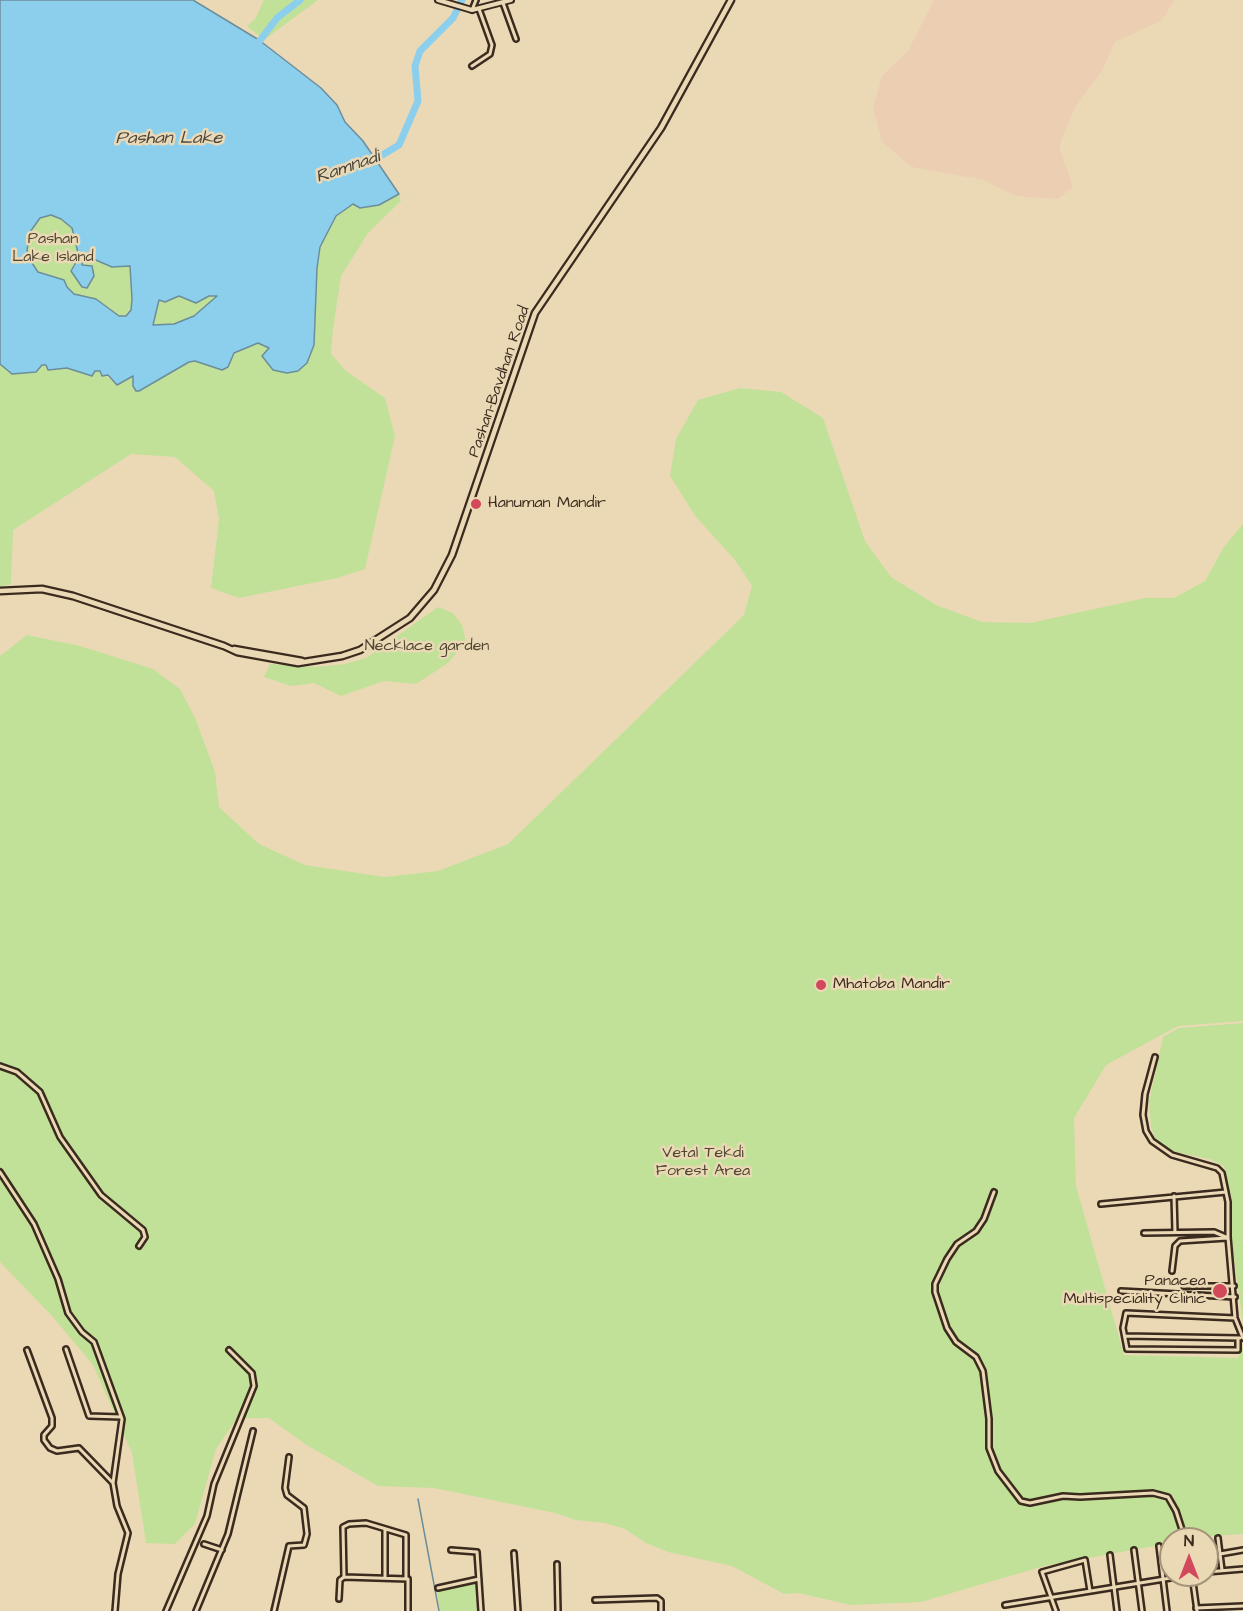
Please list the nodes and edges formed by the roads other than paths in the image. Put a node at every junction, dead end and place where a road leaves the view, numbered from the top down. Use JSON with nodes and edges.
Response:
{"nodes":[{"id":1,"x":476,"y":0,"type":"edge"},
{"id":2,"x":511,"y":0,"type":"edge"},
{"id":3,"x":731,"y":0,"type":"edge"},
{"id":4,"x":440,"y":1,"type":"edge"},
{"id":5,"x":503,"y":3,"type":"junction"},
{"id":6,"x":470,"y":9,"type":"junction"},
{"id":7,"x":479,"y":9,"type":"junction"},
{"id":8,"x":516,"y":39,"type":"dead end"},
{"id":9,"x":472,"y":66,"type":"dead end"},
{"id":10,"x":0,"y":591,"type":"edge"},
{"id":11,"x":1155,"y":1057,"type":"dead end"},
{"id":12,"x":0,"y":1066,"type":"edge"},
{"id":13,"x":0,"y":1172,"type":"edge"},
{"id":14,"x":1226,"y":1191,"type":"junction"},
{"id":15,"x":994,"y":1192,"type":"dead end"},
{"id":16,"x":1174,"y":1197,"type":"junction"},
{"id":17,"x":1101,"y":1204,"type":"dead end"},
{"id":18,"x":1175,"y":1232,"type":"junction"},
{"id":19,"x":1144,"y":1233,"type":"dead end"},
{"id":20,"x":1228,"y":1238,"type":"junction"},
{"id":21,"x":139,"y":1246,"type":"dead end"},
{"id":22,"x":1172,"y":1270,"type":"dead end"},
{"id":23,"x":1184,"y":1286,"type":"dead end"},
{"id":24,"x":1234,"y":1286,"type":"junction"},
{"id":25,"x":1121,"y":1292,"type":"dead end"},
{"id":26,"x":1235,"y":1297,"type":"junction"},
{"id":27,"x":1235,"y":1318,"type":"junction"},
{"id":28,"x":1125,"y":1335,"type":"junction"},
{"id":29,"x":1241,"y":1338,"type":"edge"},
{"id":30,"x":66,"y":1348,"type":"dead end"},
{"id":31,"x":27,"y":1350,"type":"dead end"},
{"id":32,"x":229,"y":1350,"type":"dead end"},
{"id":33,"x":121,"y":1417,"type":"junction"},
{"id":34,"x":253,"y":1431,"type":"dead end"},
{"id":35,"x":289,"y":1456,"type":"dead end"},
{"id":36,"x":113,"y":1483,"type":"junction"},
{"id":37,"x":1181,"y":1527,"type":"edge"},
{"id":38,"x":385,"y":1529,"type":"junction"},
{"id":39,"x":204,"y":1544,"type":"dead end"},
{"id":40,"x":1158,"y":1546,"type":"dead end"},
{"id":41,"x":1219,"y":1546,"type":"edge"},
{"id":42,"x":222,"y":1550,"type":"junction"},
{"id":43,"x":451,"y":1550,"type":"dead end"},
{"id":44,"x":1134,"y":1550,"type":"dead end"},
{"id":45,"x":1243,"y":1550,"type":"edge"},
{"id":46,"x":514,"y":1553,"type":"dead end"},
{"id":47,"x":1159,"y":1553,"type":"edge"},
{"id":48,"x":1220,"y":1554,"type":"junction"},
{"id":49,"x":1110,"y":1555,"type":"dead end"},
{"id":50,"x":557,"y":1564,"type":"dead end"},
{"id":51,"x":1243,"y":1569,"type":"edge"},
{"id":52,"x":1219,"y":1570,"type":"edge"},
{"id":53,"x":1222,"y":1570,"type":"junction"},
{"id":54,"x":344,"y":1577,"type":"junction"},
{"id":55,"x":385,"y":1579,"type":"junction"},
{"id":56,"x":407,"y":1579,"type":"junction"},
{"id":57,"x":479,"y":1579,"type":"junction"},
{"id":58,"x":1159,"y":1580,"type":"edge"},
{"id":59,"x":1139,"y":1583,"type":"junction"},
{"id":60,"x":1114,"y":1587,"type":"junction"},
{"id":61,"x":1164,"y":1587,"type":"edge"},
{"id":62,"x":1192,"y":1587,"type":"edge"},
{"id":63,"x":438,"y":1588,"type":"dead end"},
{"id":64,"x":1090,"y":1591,"type":"junction"},
{"id":65,"x":1050,"y":1597,"type":"junction"},
{"id":66,"x":339,"y":1599,"type":"dead end"},
{"id":67,"x":595,"y":1600,"type":"dead end"},
{"id":68,"x":1005,"y":1605,"type":"dead end"},
{"id":69,"x":1243,"y":1606,"type":"edge"},
{"id":70,"x":1196,"y":1610,"type":"edge"},
{"id":71,"x":115,"y":1611,"type":"edge"},
{"id":72,"x":166,"y":1611,"type":"edge"},
{"id":73,"x":196,"y":1611,"type":"edge"},
{"id":74,"x":274,"y":1611,"type":"edge"},
{"id":75,"x":408,"y":1611,"type":"edge"},
{"id":76,"x":481,"y":1611,"type":"edge"},
{"id":77,"x":518,"y":1611,"type":"edge"},
{"id":78,"x":558,"y":1611,"type":"edge"},
{"id":79,"x":661,"y":1611,"type":"edge"},
{"id":80,"x":1056,"y":1611,"type":"edge"},
{"id":81,"x":1117,"y":1611,"type":"edge"},
{"id":82,"x":1142,"y":1611,"type":"edge"},
{"id":83,"x":1167,"y":1611,"type":"edge"}],
"edges":[{"from":1,"to":6,"type":"street"},
{"from":2,"to":5,"type":"street"},
{"from":3,"to":10,"type":"main road","name":"Pashan-Bavdhan Road"},
{"from":4,"to":6,"type":"street"},
{"from":5,"to":7,"type":"street"},
{"from":5,"to":8,"type":"street"},
{"from":6,"to":7,"type":"street"},
{"from":7,"to":9,"type":"street"},
{"from":11,"to":14,"type":"street"},
{"from":12,"to":21,"type":"street"},
{"from":13,"to":33,"type":"street"},
{"from":14,"to":16,"type":"street"},
{"from":14,"to":20,"type":"street"},
{"from":15,"to":37,"type":"street"},
{"from":16,"to":17,"type":"street"},
{"from":16,"to":18,"type":"street"},
{"from":18,"to":19,"type":"street"},
{"from":18,"to":20,"type":"street"},
{"from":20,"to":22,"type":"street"},
{"from":20,"to":24,"type":"street"},
{"from":23,"to":24,"type":"street"},
{"from":24,"to":26,"type":"street"},
{"from":25,"to":26,"type":"street"},
{"from":26,"to":27,"type":"street"},
{"from":27,"to":28,"type":"street"},
{"from":27,"to":29,"type":"street"},
{"from":28,"to":29,"type":"street"},
{"from":28,"to":29,"type":"street"},
{"from":30,"to":33,"type":"street"},
{"from":31,"to":36,"type":"street"},
{"from":32,"to":72,"type":"street"},
{"from":33,"to":36,"type":"street"},
{"from":34,"to":42,"type":"street"},
{"from":35,"to":74,"type":"street"},
{"from":36,"to":71,"type":"street"},
{"from":38,"to":54,"type":"street"},
{"from":38,"to":55,"type":"street"},
{"from":38,"to":56,"type":"street"},
{"from":39,"to":42,"type":"street"},
{"from":40,"to":47,"type":"street"},
{"from":41,"to":48,"type":"street"},
{"from":42,"to":73,"type":"street"},
{"from":43,"to":57,"type":"street"},
{"from":44,"to":59,"type":"street"},
{"from":45,"to":48,"type":"street"},
{"from":46,"to":77,"type":"street"},
{"from":48,"to":53,"type":"street"},
{"from":49,"to":60,"type":"street"},
{"from":50,"to":78,"type":"street"},
{"from":51,"to":53,"type":"street"},
{"from":52,"to":53,"type":"street"},
{"from":54,"to":55,"type":"street"},
{"from":54,"to":66,"type":"street"},
{"from":55,"to":56,"type":"street"},
{"from":56,"to":75,"type":"street"},
{"from":57,"to":63,"type":"street"},
{"from":57,"to":76,"type":"street"},
{"from":58,"to":59,"type":"street"},
{"from":59,"to":60,"type":"street"},
{"from":59,"to":82,"type":"street"},
{"from":60,"to":64,"type":"street"},
{"from":60,"to":81,"type":"street"},
{"from":61,"to":83,"type":"street"},
{"from":62,"to":70,"type":"street"},
{"from":64,"to":65,"type":"street"},
{"from":64,"to":65,"type":"street"},
{"from":65,"to":68,"type":"street"},
{"from":65,"to":80,"type":"street"},
{"from":67,"to":79,"type":"street"},
{"from":69,"to":70,"type":"street"}]}
